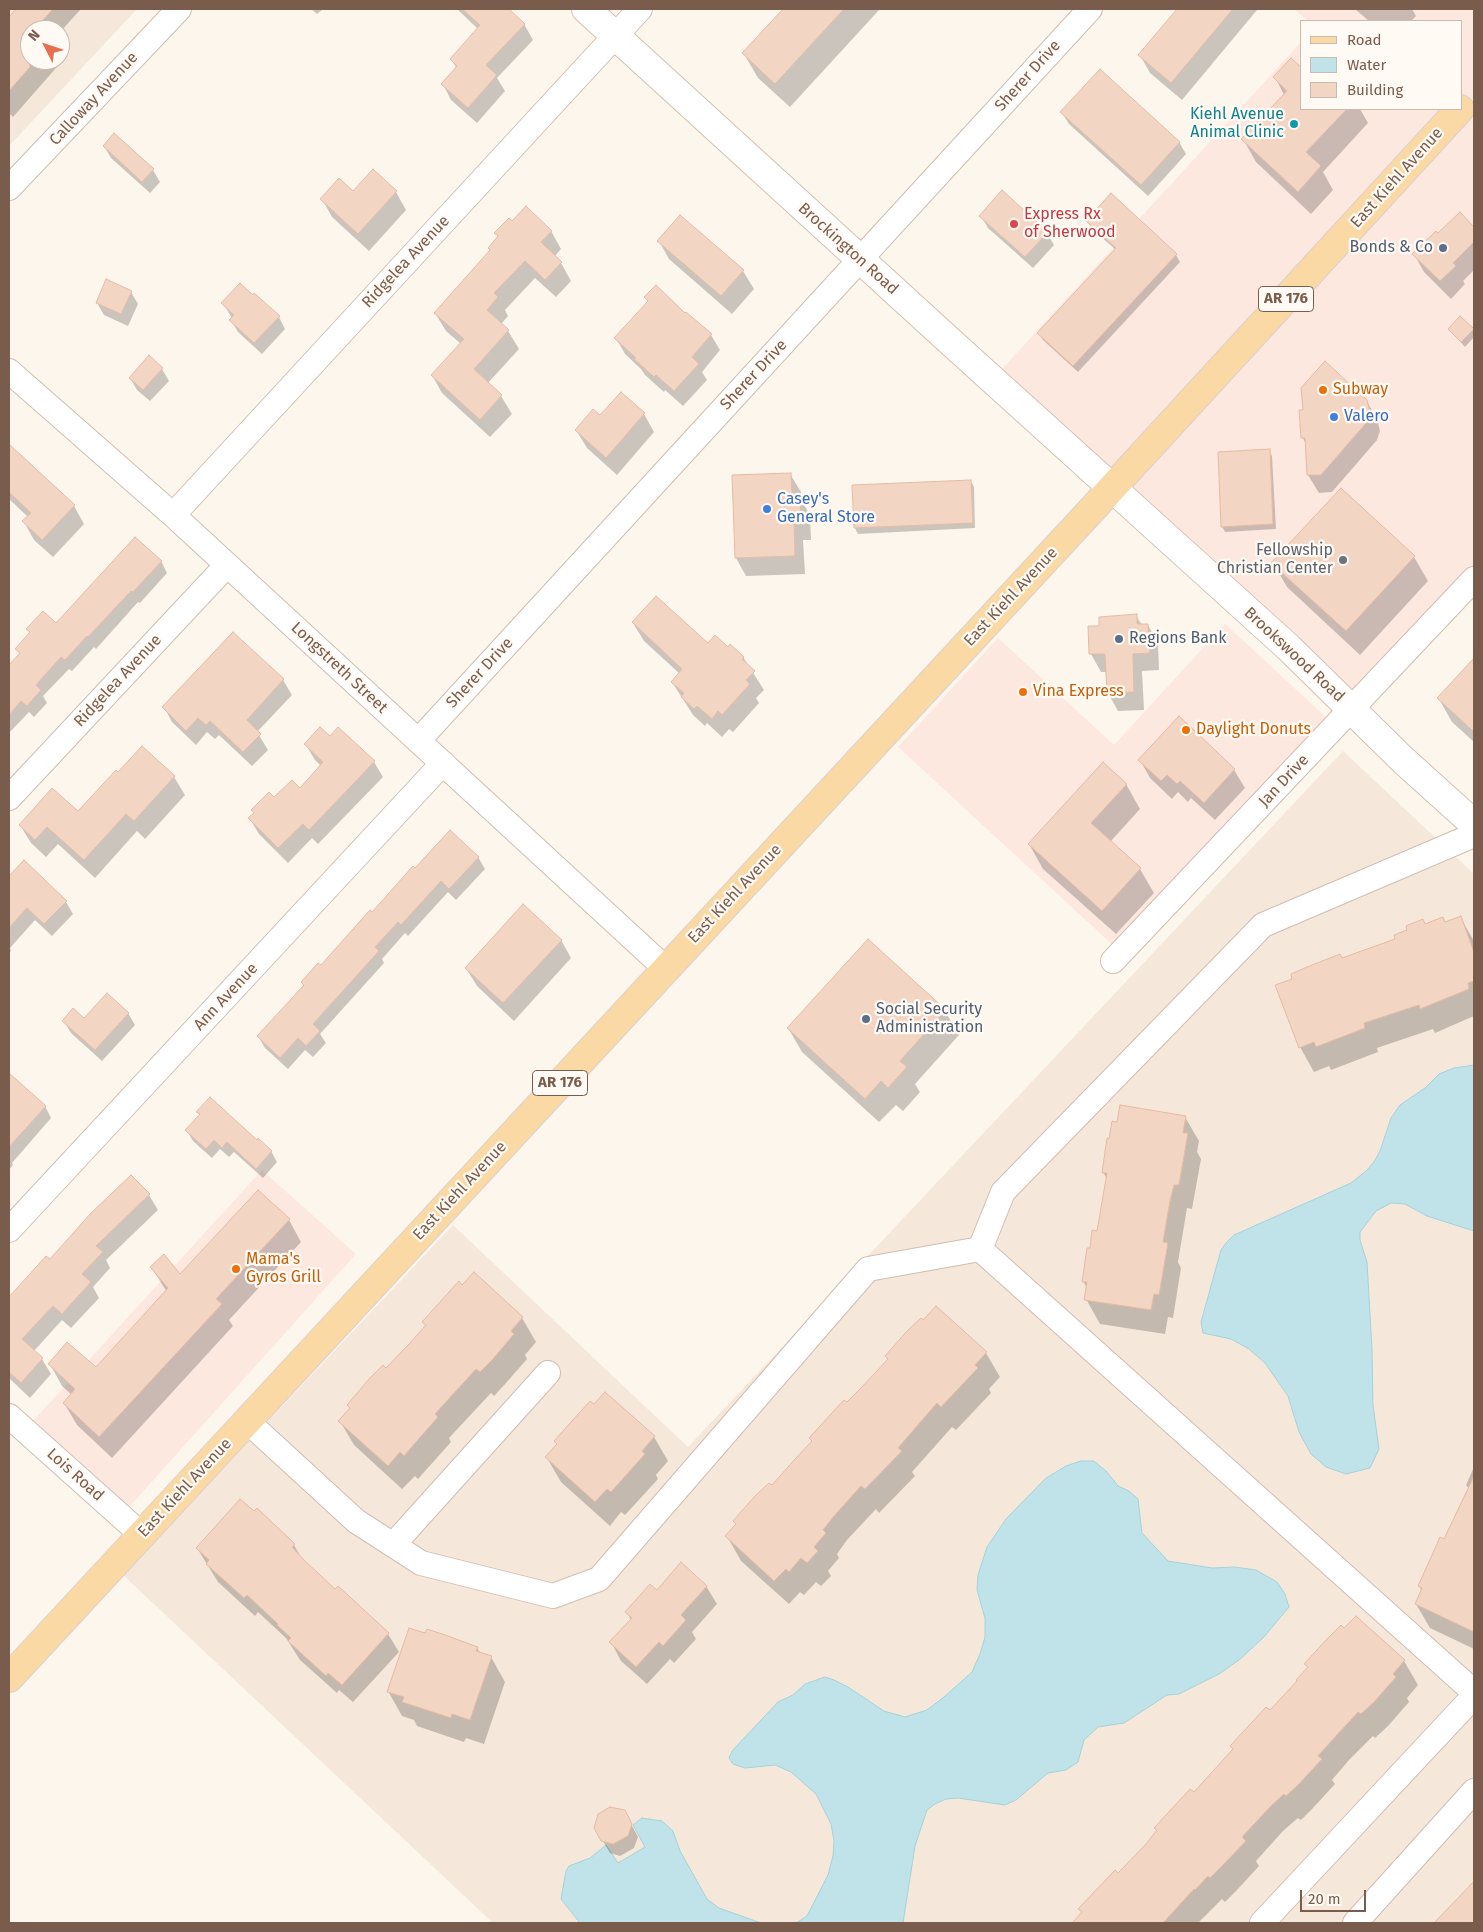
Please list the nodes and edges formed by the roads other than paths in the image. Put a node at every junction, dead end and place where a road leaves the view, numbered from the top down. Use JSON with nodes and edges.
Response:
{"nodes":[{"id":1,"x":179,"y":9,"type":"edge"},
{"id":2,"x":586,"y":9,"type":"edge"},
{"id":3,"x":640,"y":9,"type":"edge"},
{"id":4,"x":1090,"y":9,"type":"edge"},
{"id":5,"x":615,"y":36,"type":"junction"},
{"id":6,"x":1474,"y":93,"type":"edge"},
{"id":7,"x":1463,"y":106,"type":"edge"},
{"id":8,"x":1459,"y":110,"type":"edge"},
{"id":9,"x":9,"y":188,"type":"edge"},
{"id":10,"x":860,"y":259,"type":"junction"},
{"id":11,"x":9,"y":371,"type":"edge"},
{"id":12,"x":1111,"y":489,"type":"junction"},
{"id":13,"x":173,"y":515,"type":"junction"},
{"id":14,"x":227,"y":565,"type":"junction"},
{"id":15,"x":1474,"y":579,"type":"edge"},
{"id":16,"x":1351,"y":710,"type":"junction"},
{"id":17,"x":418,"y":741,"type":"junction"},
{"id":18,"x":443,"y":764,"type":"junction"},
{"id":19,"x":9,"y":798,"type":"edge"},
{"id":20,"x":1474,"y":824,"type":"edge"},
{"id":21,"x":1474,"y":836,"type":"edge"},
{"id":22,"x":1113,"y":961,"type":"dead end"},
{"id":23,"x":666,"y":969,"type":"junction"},
{"id":24,"x":9,"y":1230,"type":"edge"},
{"id":25,"x":980,"y":1249,"type":"junction"},
{"id":26,"x":548,"y":1373,"type":"dead end"},
{"id":27,"x":9,"y":1416,"type":"edge"},
{"id":28,"x":247,"y":1421,"type":"junction"},
{"id":29,"x":142,"y":1535,"type":"junction"},
{"id":30,"x":393,"y":1545,"type":"junction"},
{"id":31,"x":9,"y":1678,"type":"edge"},
{"id":32,"x":1474,"y":1694,"type":"edge"},
{"id":33,"x":1474,"y":1791,"type":"edge"},
{"id":34,"x":1262,"y":1923,"type":"edge"},
{"id":35,"x":1355,"y":1923,"type":"edge"}],
"edges":[{"from":1,"to":9,"type":"street","name":"Calloway Avenue"},
{"from":2,"to":5,"type":"main road","name":"Brockington Road"},
{"from":3,"to":5,"type":"street","name":"Ridgelea Avenue"},
{"from":4,"to":10,"type":"street","name":"Sherer Drive"},
{"from":5,"to":10,"type":"main road","name":"Brockington Road"},
{"from":5,"to":13,"type":"street","name":"Ridgelea Avenue"},
{"from":6,"to":7,"type":"main road","name":"East Kiehl Avenue","number":"AR 176"},
{"from":8,"to":12,"type":"main road","name":"East Kiehl Avenue","number":"AR 176"},
{"from":10,"to":12,"type":"main road","name":"Brockington Road"},
{"from":10,"to":17,"type":"street","name":"Sherer Drive"},
{"from":11,"to":13,"type":"street","name":"Longstreth Street"},
{"from":12,"to":16,"type":"main road","name":"Brookswood Road"},
{"from":12,"to":23,"type":"main road","name":"East Kiehl Avenue","number":"AR 176"},
{"from":13,"to":14,"type":"street","name":"Longstreth Street"},
{"from":14,"to":17,"type":"street","name":"Longstreth Street"},
{"from":14,"to":19,"type":"street","name":"Ridgelea Avenue"},
{"from":15,"to":16,"type":"street","name":"Jan Drive"},
{"from":16,"to":20,"type":"main road","name":"Brookswood Road"},
{"from":16,"to":22,"type":"street","name":"Jan Drive"},
{"from":17,"to":18,"type":"street","name":"Longstreth Street"},
{"from":18,"to":23,"type":"street","name":"Longstreth Street"},
{"from":18,"to":24,"type":"street","name":"Ann Avenue"},
{"from":21,"to":25,"type":"street"},
{"from":23,"to":28,"type":"main road","name":"East Kiehl Avenue","number":"AR 176"},
{"from":25,"to":30,"type":"street"},
{"from":25,"to":32,"type":"street"},
{"from":26,"to":30,"type":"street"},
{"from":27,"to":29,"type":"street","name":"Lois Road"},
{"from":28,"to":29,"type":"main road","name":"East Kiehl Avenue","number":"AR 176"},
{"from":28,"to":30,"type":"street"},
{"from":29,"to":31,"type":"main road","name":"East Kiehl Avenue","number":"AR 176"},
{"from":32,"to":34,"type":"street"},
{"from":33,"to":35,"type":"street"}]}
